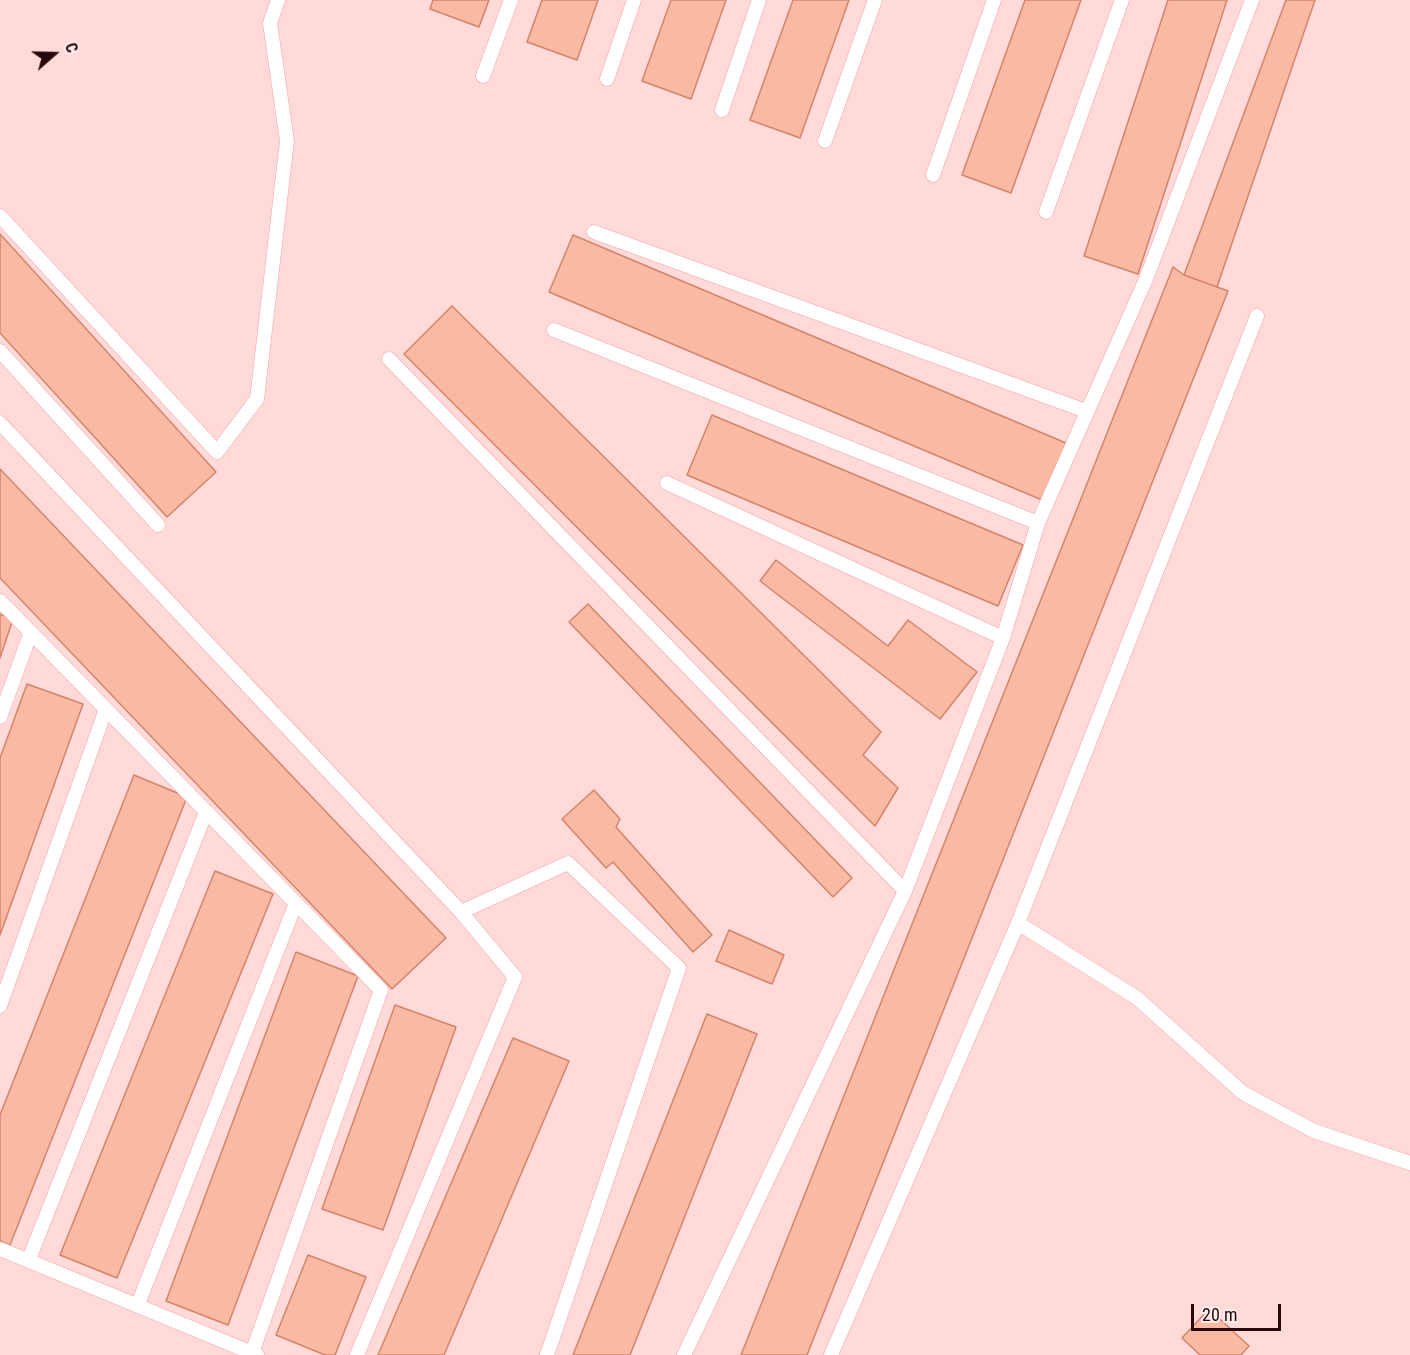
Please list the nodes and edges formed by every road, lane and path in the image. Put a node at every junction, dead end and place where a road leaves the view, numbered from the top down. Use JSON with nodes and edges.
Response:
{"nodes":[{"id":1,"x":278,"y":0,"type":"edge"},
{"id":2,"x":511,"y":0,"type":"edge"},
{"id":3,"x":634,"y":0,"type":"edge"},
{"id":4,"x":759,"y":0,"type":"edge"},
{"id":5,"x":875,"y":0,"type":"edge"},
{"id":6,"x":994,"y":0,"type":"edge"},
{"id":7,"x":1122,"y":0,"type":"edge"},
{"id":8,"x":1252,"y":0,"type":"edge"},
{"id":9,"x":483,"y":76,"type":"dead end"},
{"id":10,"x":607,"y":79,"type":"dead end"},
{"id":11,"x":722,"y":110,"type":"dead end"},
{"id":12,"x":825,"y":141,"type":"dead end"},
{"id":13,"x":933,"y":175,"type":"dead end"},
{"id":14,"x":1046,"y":212,"type":"dead end"},
{"id":15,"x":0,"y":216,"type":"edge"},
{"id":16,"x":594,"y":232,"type":"dead end"},
{"id":17,"x":1257,"y":316,"type":"dead end"},
{"id":18,"x":554,"y":330,"type":"dead end"},
{"id":19,"x":0,"y":351,"type":"edge"},
{"id":20,"x":389,"y":359,"type":"dead end"},
{"id":21,"x":1086,"y":411,"type":"junction"},
{"id":22,"x":0,"y":423,"type":"edge"},
{"id":23,"x":667,"y":483,"type":"dead end"},
{"id":24,"x":1038,"y":523,"type":"junction"},
{"id":25,"x":158,"y":525,"type":"dead end"},
{"id":26,"x":0,"y":601,"type":"edge"},
{"id":27,"x":31,"y":632,"type":"junction"},
{"id":28,"x":1003,"y":638,"type":"junction"},
{"id":29,"x":6,"y":686,"type":"edge"},
{"id":30,"x":106,"y":709,"type":"junction"},
{"id":31,"x":0,"y":717,"type":"edge"},
{"id":32,"x":207,"y":812,"type":"junction"},
{"id":33,"x":905,"y":891,"type":"junction"},
{"id":34,"x":296,"y":903,"type":"junction"},
{"id":35,"x":461,"y":912,"type":"junction"},
{"id":36,"x":1018,"y":923,"type":"junction"},
{"id":37,"x":0,"y":1006,"type":"edge"},
{"id":38,"x":1410,"y":1163,"type":"edge"},
{"id":39,"x":0,"y":1249,"type":"edge"},
{"id":40,"x":29,"y":1259,"type":"junction"},
{"id":41,"x":138,"y":1304,"type":"junction"},
{"id":42,"x":254,"y":1354,"type":"edge"},
{"id":43,"x":357,"y":1355,"type":"edge"},
{"id":44,"x":547,"y":1355,"type":"edge"},
{"id":45,"x":684,"y":1355,"type":"edge"},
{"id":46,"x":831,"y":1355,"type":"edge"}],
"edges":[{"from":1,"to":15,"type":"lane"},
{"from":2,"to":9,"type":"lane"},
{"from":3,"to":10,"type":"lane"},
{"from":4,"to":11,"type":"lane"},
{"from":5,"to":12,"type":"lane"},
{"from":6,"to":13,"type":"lane"},
{"from":7,"to":14,"type":"lane"},
{"from":8,"to":21,"type":"lane"},
{"from":16,"to":21,"type":"lane"},
{"from":17,"to":36,"type":"lane"},
{"from":18,"to":24,"type":"lane"},
{"from":19,"to":25,"type":"lane"},
{"from":20,"to":33,"type":"lane"},
{"from":21,"to":24,"type":"lane"},
{"from":22,"to":35,"type":"lane"},
{"from":23,"to":28,"type":"lane"},
{"from":24,"to":28,"type":"lane"},
{"from":26,"to":27,"type":"lane"},
{"from":27,"to":29,"type":"lane"},
{"from":27,"to":30,"type":"lane"},
{"from":28,"to":33,"type":"lane"},
{"from":29,"to":31,"type":"lane"},
{"from":30,"to":32,"type":"lane"},
{"from":30,"to":37,"type":"lane"},
{"from":32,"to":34,"type":"lane"},
{"from":32,"to":40,"type":"lane"},
{"from":33,"to":45,"type":"lane"},
{"from":34,"to":41,"type":"lane"},
{"from":34,"to":42,"type":"lane"},
{"from":35,"to":43,"type":"lane"},
{"from":35,"to":44,"type":"lane"},
{"from":36,"to":38,"type":"lane"},
{"from":36,"to":46,"type":"lane"},
{"from":39,"to":40,"type":"lane"},
{"from":40,"to":41,"type":"lane"},
{"from":41,"to":42,"type":"lane"}]}
